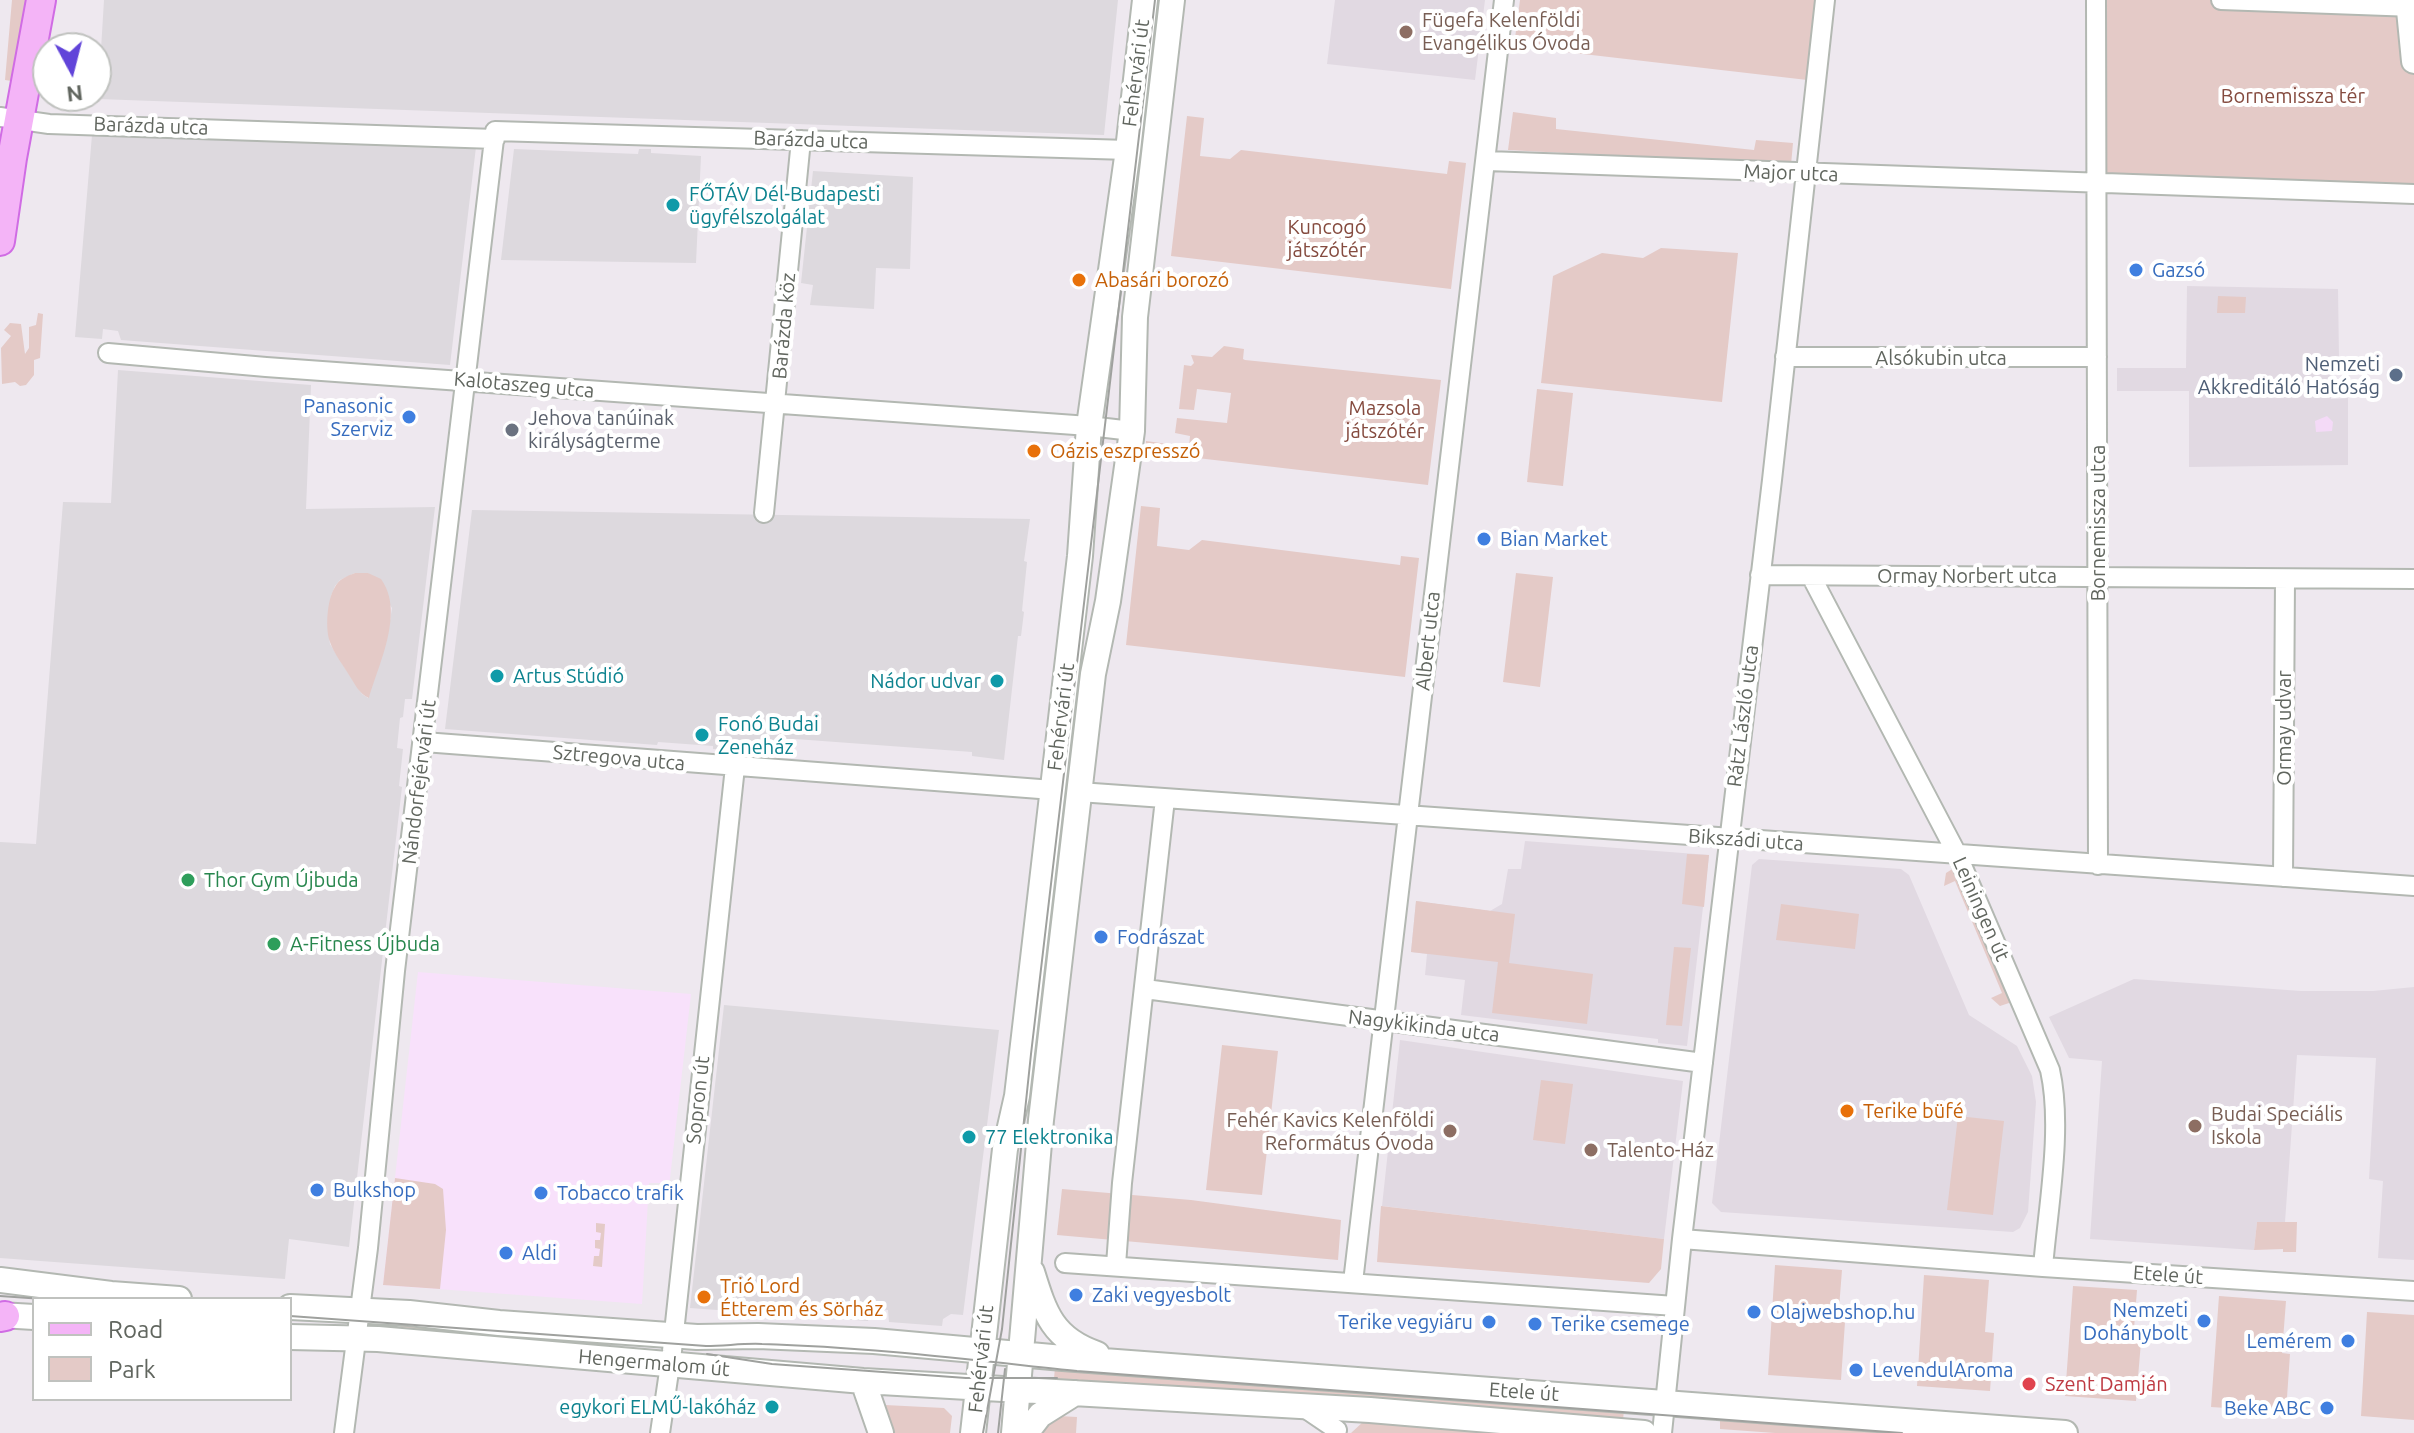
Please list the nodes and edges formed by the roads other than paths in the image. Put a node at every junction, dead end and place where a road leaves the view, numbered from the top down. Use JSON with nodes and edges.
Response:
{"nodes":[{"id":1,"x":41,"y":0,"type":"edge"},
{"id":2,"x":1145,"y":0,"type":"edge"},
{"id":3,"x":1172,"y":0,"type":"edge"},
{"id":4,"x":1504,"y":0,"type":"edge"},
{"id":5,"x":1825,"y":0,"type":"edge"},
{"id":6,"x":2096,"y":0,"type":"edge"},
{"id":7,"x":2221,"y":0,"type":"edge"},
{"id":8,"x":2410,"y":4,"type":"edge"},
{"id":9,"x":2414,"y":61,"type":"edge"},
{"id":10,"x":10,"y":118,"type":"edge"},
{"id":11,"x":495,"y":135,"type":"junction"},
{"id":12,"x":801,"y":140,"type":"junction"},
{"id":13,"x":1128,"y":150,"type":"junction"},
{"id":14,"x":1487,"y":161,"type":"junction"},
{"id":15,"x":1806,"y":174,"type":"junction"},
{"id":16,"x":2095,"y":182,"type":"junction"},
{"id":17,"x":2414,"y":194,"type":"edge"},
{"id":18,"x":0,"y":241,"type":"edge"},
{"id":19,"x":108,"y":353,"type":"dead end"},
{"id":20,"x":1785,"y":357,"type":"junction"},
{"id":21,"x":2097,"y":357,"type":"junction"},
{"id":22,"x":467,"y":381,"type":"junction"},
{"id":23,"x":776,"y":405,"type":"junction"},
{"id":24,"x":1089,"y":426,"type":"junction"},
{"id":25,"x":1132,"y":431,"type":"junction"},
{"id":26,"x":764,"y":513,"type":"dead end"},
{"id":27,"x":1760,"y":575,"type":"junction"},
{"id":28,"x":1811,"y":576,"type":"junction"},
{"id":29,"x":2098,"y":577,"type":"junction"},
{"id":30,"x":2414,"y":579,"type":"edge"},
{"id":31,"x":2285,"y":580,"type":"junction"},
{"id":32,"x":424,"y":742,"type":"junction"},
{"id":33,"x":735,"y":767,"type":"junction"},
{"id":34,"x":1053,"y":790,"type":"junction"},
{"id":35,"x":1079,"y":792,"type":"junction"},
{"id":36,"x":1165,"y":799,"type":"junction"},
{"id":37,"x":1408,"y":815,"type":"junction"},
{"id":38,"x":1729,"y":839,"type":"junction"},
{"id":39,"x":1958,"y":856,"type":"junction"},
{"id":40,"x":2098,"y":865,"type":"junction"},
{"id":41,"x":2283,"y":877,"type":"junction"},
{"id":42,"x":2414,"y":886,"type":"edge"},
{"id":43,"x":1145,"y":989,"type":"junction"},
{"id":44,"x":1383,"y":1021,"type":"junction"},
{"id":45,"x":1703,"y":1063,"type":"junction"},
{"id":46,"x":1682,"y":1239,"type":"junction"},
{"id":47,"x":1030,"y":1263,"type":"junction"},
{"id":48,"x":1065,"y":1263,"type":"dead end"},
{"id":49,"x":1116,"y":1265,"type":"junction"},
{"id":50,"x":2043,"y":1267,"type":"junction"},
{"id":51,"x":0,"y":1280,"type":"edge"},
{"id":52,"x":1353,"y":1282,"type":"junction"},
{"id":53,"x":2414,"y":1291,"type":"edge"},
{"id":54,"x":152,"y":1297,"type":"edge"},
{"id":55,"x":1675,"y":1306,"type":"junction"},
{"id":56,"x":292,"y":1307,"type":"edge"},
{"id":57,"x":360,"y":1311,"type":"junction"},
{"id":58,"x":2,"y":1316,"type":"edge"},
{"id":59,"x":32,"y":1317,"type":"edge"},
{"id":60,"x":674,"y":1335,"type":"junction"},
{"id":61,"x":292,"y":1337,"type":"edge"},
{"id":62,"x":357,"y":1338,"type":"junction"},
{"id":63,"x":982,"y":1350,"type":"junction"},
{"id":64,"x":1022,"y":1354,"type":"junction"},
{"id":65,"x":1118,"y":1362,"type":"junction"},
{"id":66,"x":671,"y":1365,"type":"junction"},
{"id":67,"x":863,"y":1381,"type":"junction"},
{"id":68,"x":978,"y":1389,"type":"junction"},
{"id":69,"x":1018,"y":1391,"type":"junction"},
{"id":70,"x":1077,"y":1392,"type":"junction"},
{"id":71,"x":1665,"y":1402,"type":"junction"},
{"id":72,"x":1300,"y":1406,"type":"junction"},
{"id":73,"x":1370,"y":1410,"type":"junction"},
{"id":74,"x":1337,"y":1431,"type":"edge"},
{"id":75,"x":344,"y":1433,"type":"edge"},
{"id":76,"x":660,"y":1433,"type":"edge"},
{"id":77,"x":881,"y":1433,"type":"edge"},
{"id":78,"x":973,"y":1433,"type":"edge"},
{"id":79,"x":1014,"y":1433,"type":"edge"},
{"id":80,"x":1026,"y":1433,"type":"edge"},
{"id":81,"x":1644,"y":1433,"type":"edge"},
{"id":82,"x":1662,"y":1433,"type":"edge"},
{"id":83,"x":2065,"y":1433,"type":"edge"}],
"edges":[{"from":1,"to":10,"type":"main road"},
{"from":2,"to":13,"type":"main road","name":"Fehérvári út"},
{"from":3,"to":25,"type":"main road","name":"Fehérvári út"},
{"from":4,"to":14,"type":"street","name":"Albert utca"},
{"from":5,"to":15,"type":"street","name":"Rátz László utca"},
{"from":6,"to":16,"type":"street"},
{"from":7,"to":8,"type":"street"},
{"from":8,"to":9,"type":"main road"},
{"from":10,"to":11,"type":"street","name":"Barázda utca"},
{"from":10,"to":18,"type":"main road"},
{"from":11,"to":12,"type":"street","name":"Barázda utca"},
{"from":11,"to":22,"type":"street","name":"Nándorfejérvári út"},
{"from":12,"to":13,"type":"street","name":"Barázda utca"},
{"from":12,"to":23,"type":"street","name":"Barázda köz"},
{"from":13,"to":24,"type":"main road","name":"Fehérvári út"},
{"from":14,"to":15,"type":"street","name":"Major utca"},
{"from":14,"to":37,"type":"street","name":"Albert utca"},
{"from":15,"to":16,"type":"street","name":"Major utca"},
{"from":15,"to":20,"type":"street","name":"Rátz László utca"},
{"from":16,"to":17,"type":"street"},
{"from":16,"to":21,"type":"street","name":"Bornemissza utca"},
{"from":19,"to":22,"type":"street","name":"Kalotaszeg utca"},
{"from":20,"to":21,"type":"street","name":"Alsókubin utca"},
{"from":20,"to":27,"type":"street","name":"Rátz László utca"},
{"from":21,"to":29,"type":"street","name":"Bornemissza utca"},
{"from":22,"to":23,"type":"street","name":"Kalotaszeg utca"},
{"from":22,"to":32,"type":"street","name":"Nándorfejérvári út"},
{"from":23,"to":24,"type":"street","name":"Kalotaszeg utca"},
{"from":23,"to":26,"type":"street","name":"Barázda köz"},
{"from":24,"to":25,"type":"street","name":"Kalotaszeg utca"},
{"from":24,"to":34,"type":"main road","name":"Fehérvári út"},
{"from":25,"to":35,"type":"main road","name":"Fehérvári út"},
{"from":27,"to":28,"type":"street","name":"Ormay Norbert utca"},
{"from":27,"to":38,"type":"street","name":"Rátz László utca"},
{"from":28,"to":29,"type":"street","name":"Ormay Norbert utca"},
{"from":28,"to":39,"type":"street","name":"Leiningen út"},
{"from":29,"to":31,"type":"street","name":"Ormay Norbert utca"},
{"from":29,"to":40,"type":"street","name":"Bornemissza utca"},
{"from":30,"to":31,"type":"street","name":"Ormay Norbert utca"},
{"from":31,"to":41,"type":"street","name":"Ormay udvar"},
{"from":32,"to":33,"type":"street","name":"Sztregova utca"},
{"from":32,"to":57,"type":"street","name":"Nándorfejérvári út"},
{"from":33,"to":34,"type":"street","name":"Sztregova utca"},
{"from":33,"to":60,"type":"street","name":"Sopron út"},
{"from":34,"to":63,"type":"main road","name":"Fehérvári út"},
{"from":35,"to":36,"type":"street","name":"Bikszádi utca"},
{"from":35,"to":47,"type":"main road","name":"Fehérvári út"},
{"from":36,"to":37,"type":"street","name":"Bikszádi utca"},
{"from":36,"to":43,"type":"street"},
{"from":37,"to":38,"type":"street","name":"Bikszádi utca"},
{"from":37,"to":44,"type":"street","name":"Albert utca"},
{"from":38,"to":39,"type":"street","name":"Bikszádi utca"},
{"from":38,"to":45,"type":"street","name":"Rátz László utca"},
{"from":39,"to":40,"type":"street","name":"Bikszádi utca"},
{"from":39,"to":50,"type":"street","name":"Leiningen út"},
{"from":40,"to":41,"type":"street","name":"Bikszádi utca"},
{"from":41,"to":42,"type":"street","name":"Bikszádi utca"},
{"from":43,"to":44,"type":"street","name":"Nagykikinda utca"},
{"from":43,"to":49,"type":"street"},
{"from":44,"to":45,"type":"street","name":"Nagykikinda utca"},
{"from":44,"to":52,"type":"street","name":"Albert utca"},
{"from":45,"to":46,"type":"street","name":"Rátz László utca"},
{"from":46,"to":50,"type":"street","name":"Etele út"},
{"from":46,"to":55,"type":"street","name":"Rátz László utca"},
{"from":47,"to":64,"type":"main road","name":"Fehérvári út"},
{"from":47,"to":65,"type":"main road"},
{"from":48,"to":49,"type":"street"},
{"from":49,"to":52,"type":"street"},
{"from":50,"to":53,"type":"street","name":"Etele út"},
{"from":51,"to":54,"type":"main road"},
{"from":52,"to":55,"type":"street"},
{"from":55,"to":71,"type":"street","name":"Rátz László utca"},
{"from":56,"to":57,"type":"main road","name":"Hengermalom út"},
{"from":57,"to":60,"type":"main road","name":"Hengermalom út"},
{"from":57,"to":62,"type":"street","name":"Nándorfejérvári út"},
{"from":58,"to":59,"type":"main road"},
{"from":60,"to":63,"type":"main road","name":"Hengermalom út"},
{"from":60,"to":66,"type":"street","name":"Sopron út"},
{"from":61,"to":62,"type":"main road","name":"Hengermalom út"},
{"from":62,"to":66,"type":"main road","name":"Hengermalom út"},
{"from":62,"to":75,"type":"street","name":"Nándorfejérvári út"},
{"from":63,"to":64,"type":"main road","name":"Etele út"},
{"from":63,"to":68,"type":"main road","name":"Fehérvári út"},
{"from":64,"to":65,"type":"main road","name":"Etele út"},
{"from":64,"to":69,"type":"main road","name":"Fehérvári út"},
{"from":65,"to":71,"type":"main road","name":"Etele út"},
{"from":66,"to":67,"type":"main road","name":"Hengermalom út"},
{"from":66,"to":76,"type":"street","name":"Sopron út"},
{"from":67,"to":68,"type":"main road","name":"Hengermalom út"},
{"from":67,"to":77,"type":"main road"},
{"from":68,"to":69,"type":"main road","name":"Hengermalom út"},
{"from":68,"to":78,"type":"main road","name":"Fehérvári út"},
{"from":69,"to":70,"type":"main road","name":"Etele út"},
{"from":69,"to":79,"type":"main road","name":"Fehérvári út"},
{"from":70,"to":72,"type":"main road","name":"Etele út"},
{"from":70,"to":80,"type":"main road"},
{"from":71,"to":82,"type":"street","name":"Rátz László utca"},
{"from":71,"to":83,"type":"main road","name":"Etele út"},
{"from":72,"to":73,"type":"main road","name":"Etele út"},
{"from":72,"to":74,"type":"street"},
{"from":73,"to":74,"type":"street"},
{"from":73,"to":81,"type":"main road","name":"Etele út"}]}
